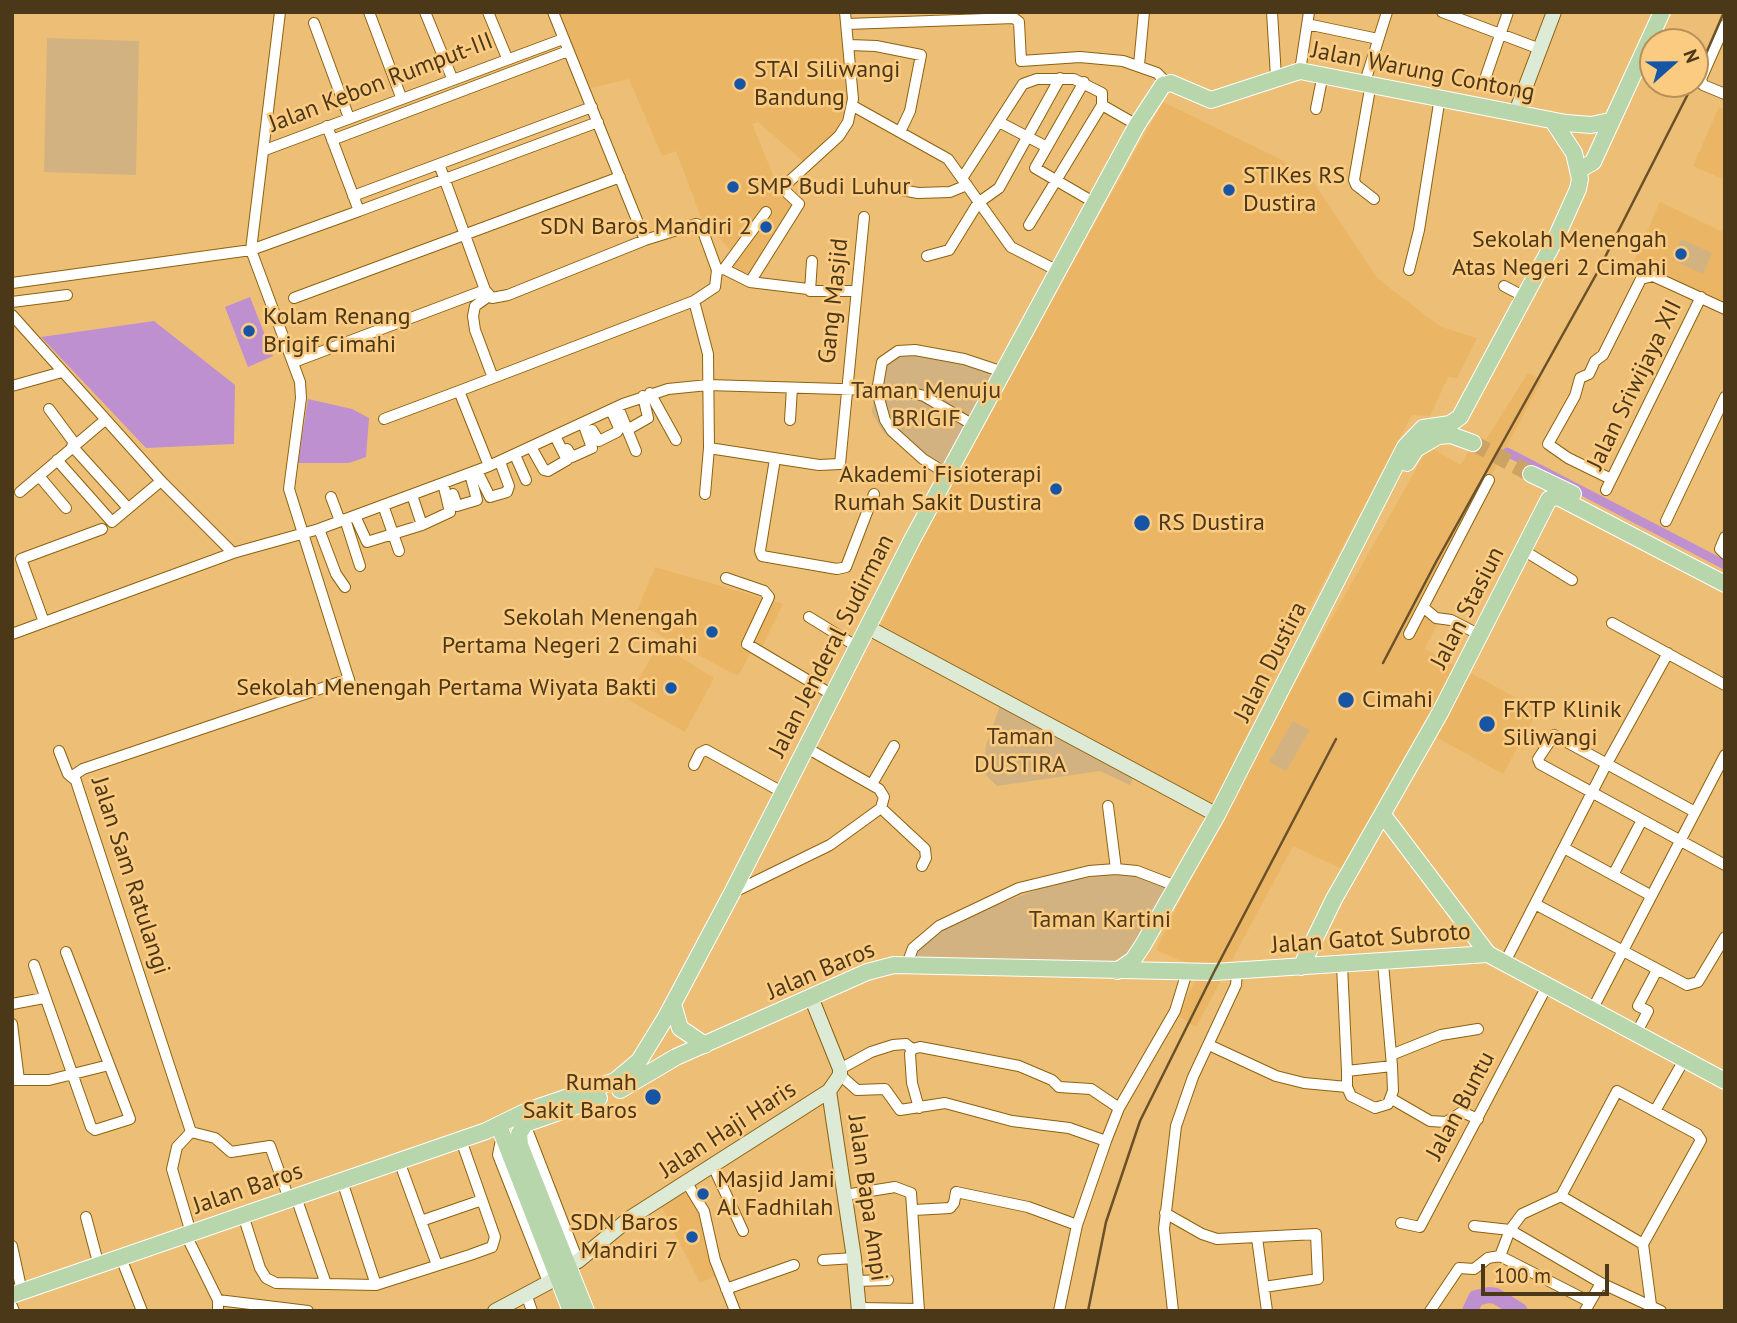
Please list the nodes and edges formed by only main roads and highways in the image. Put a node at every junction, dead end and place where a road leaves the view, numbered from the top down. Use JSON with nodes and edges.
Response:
{"nodes":[{"id":1,"x":1662,"y":12,"type":"edge"},
{"id":2,"x":1167,"y":83,"type":"joint"},
{"id":3,"x":1553,"y":121,"type":"junction"},
{"id":4,"x":1610,"y":121,"type":"junction"},
{"id":5,"x":1579,"y":170,"type":"junction"},
{"id":6,"x":1473,"y":443,"type":"tunnel mouth"},
{"id":7,"x":1531,"y":474,"type":"tunnel mouth"},
{"id":8,"x":1344,"y":570,"type":"junction"},
{"id":9,"x":1725,"y":573,"type":"edge"},
{"id":10,"x":1725,"y":584,"type":"edge"},
{"id":11,"x":1383,"y":815,"type":"junction"},
{"id":12,"x":1474,"y":935,"type":"junction"},
{"id":13,"x":1143,"y":945,"type":"junction"},
{"id":14,"x":1488,"y":954,"type":"junction"},
{"id":15,"x":1461,"y":957,"type":"junction"},
{"id":16,"x":1301,"y":967,"type":"junction"},
{"id":17,"x":1117,"y":971,"type":"junction"},
{"id":18,"x":1157,"y":973,"type":"junction"},
{"id":19,"x":673,"y":1004,"type":"junction"},
{"id":20,"x":705,"y":1045,"type":"junction"},
{"id":21,"x":646,"y":1053,"type":"junction"},
{"id":22,"x":660,"y":1065,"type":"junction"},
{"id":23,"x":1725,"y":1081,"type":"edge"},
{"id":24,"x":500,"y":1130,"type":"junction"},
{"id":25,"x":527,"y":1163,"type":"junction"},
{"id":26,"x":563,"y":1272,"type":"junction"},
{"id":27,"x":17,"y":1293,"type":"edge"},
{"id":28,"x":571,"y":1311,"type":"edge"},
{"id":29,"x":586,"y":1311,"type":"edge"}],
"edges":[{"from":1,"to":4,"type":"main road"},
{"from":2,"to":3,"type":"main road","name":"Jalan Warung Contong"},
{"from":2,"to":19,"type":"main road","name":"Jalan Jenderal Sudirman"},
{"from":3,"to":4,"type":"main road","name":"Jalan Warung Contong"},
{"from":3,"to":5,"type":"main road","name":"Jalan Warung Contong"},
{"from":4,"to":5,"type":"main road"},
{"from":5,"to":8,"type":"main road","name":"Jalan Dustira"},
{"from":6,"to":8,"type":"main road"},
{"from":7,"to":9,"type":"main road"},
{"from":8,"to":13,"type":"main road","name":"Jalan Dustira"},
{"from":10,"to":11,"type":"main road","name":"Jalan Stasiun"},
{"from":11,"to":12,"type":"main road"},
{"from":11,"to":16,"type":"main road","name":"Jalan Stasiun"},
{"from":12,"to":14,"type":"main road"},
{"from":12,"to":15,"type":"main road"},
{"from":13,"to":17,"type":"main road","name":"Jalan Dustira"},
{"from":13,"to":18,"type":"main road"},
{"from":14,"to":15,"type":"main road","name":"Jalan Gatot Subroto"},
{"from":14,"to":23,"type":"main road","name":"Jalan Gatot Subroto"},
{"from":15,"to":16,"type":"main road","name":"Jalan Gatot Subroto"},
{"from":16,"to":18,"type":"main road","name":"Jalan Gatot Subroto"},
{"from":17,"to":18,"type":"main road","name":"Jalan Baros"},
{"from":17,"to":20,"type":"main road","name":"Jalan Baros"},
{"from":19,"to":20,"type":"main road"},
{"from":19,"to":21,"type":"main road","name":"Jalan Jenderal Sudirman"},
{"from":20,"to":22,"type":"main road","name":"Jalan Baros"},
{"from":21,"to":22,"type":"main road"},
{"from":21,"to":24,"type":"main road","name":"Jalan Jenderal Sudirman"},
{"from":22,"to":25,"type":"main road","name":"Jalan Baros"},
{"from":24,"to":25,"type":"main road"},
{"from":24,"to":26,"type":"main road"},
{"from":24,"to":27,"type":"main road","name":"Jalan Baros"},
{"from":25,"to":26,"type":"main road"},
{"from":26,"to":28,"type":"main road"},
{"from":26,"to":29,"type":"main road"}]}
